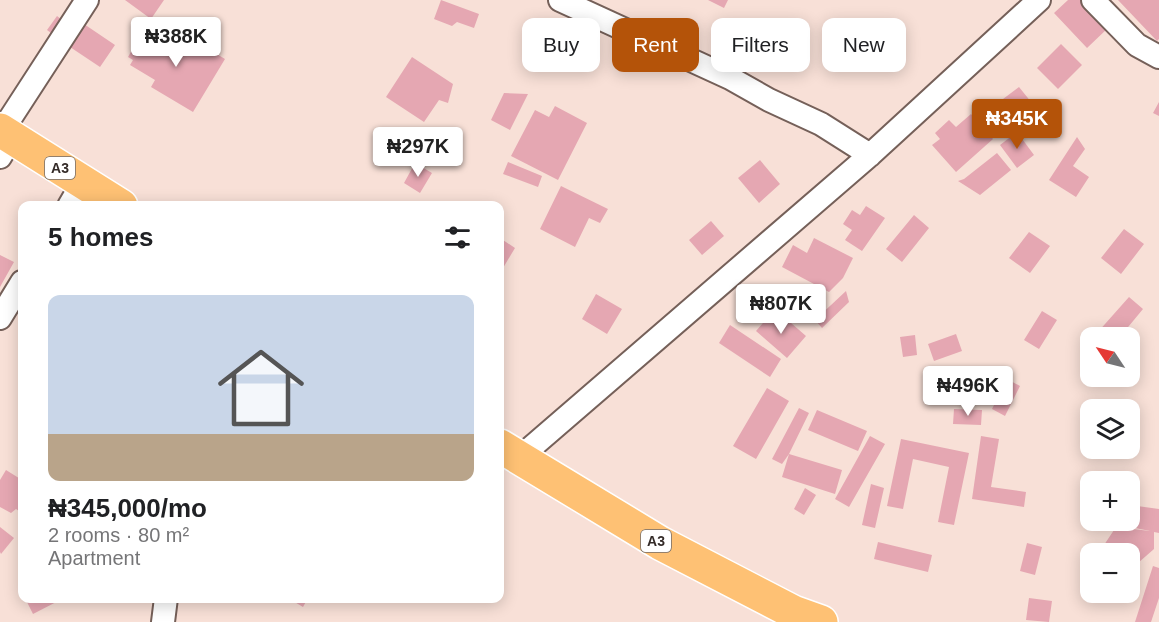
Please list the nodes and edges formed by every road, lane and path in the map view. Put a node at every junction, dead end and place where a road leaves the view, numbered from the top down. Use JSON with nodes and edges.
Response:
{"nodes":[{"id":1,"x":87,"y":0,"type":"edge"},
{"id":2,"x":560,"y":0,"type":"edge"},
{"id":3,"x":1038,"y":0,"type":"edge"},
{"id":4,"x":1093,"y":0,"type":"edge"},
{"id":5,"x":1159,"y":57,"type":"edge"},
{"id":6,"x":3,"y":139,"type":"edge"},
{"id":7,"x":870,"y":155,"type":"junction"},
{"id":8,"x":76,"y":194,"type":"edge"},
{"id":9,"x":102,"y":201,"type":"edge"},
{"id":10,"x":18,"y":289,"type":"edge"},
{"id":11,"x":0,"y":318,"type":"edge"},
{"id":12,"x":509,"y":452,"type":"edge"},
{"id":13,"x":165,"y":603,"type":"edge"},
{"id":14,"x":163,"y":622,"type":"edge"},
{"id":15,"x":821,"y":622,"type":"edge"}],
"edges":[{"from":1,"to":6,"type":"street"},
{"from":2,"to":7,"type":"street"},
{"from":3,"to":7,"type":"street"},
{"from":4,"to":5,"type":"street"},
{"from":6,"to":8,"type":"highway","number":"A3"},
{"from":7,"to":12,"type":"street"},
{"from":8,"to":9,"type":"highway","number":"A3"},
{"from":10,"to":11,"type":"street"},
{"from":12,"to":15,"type":"highway","number":"A3"},
{"from":13,"to":14,"type":"street"}]}
